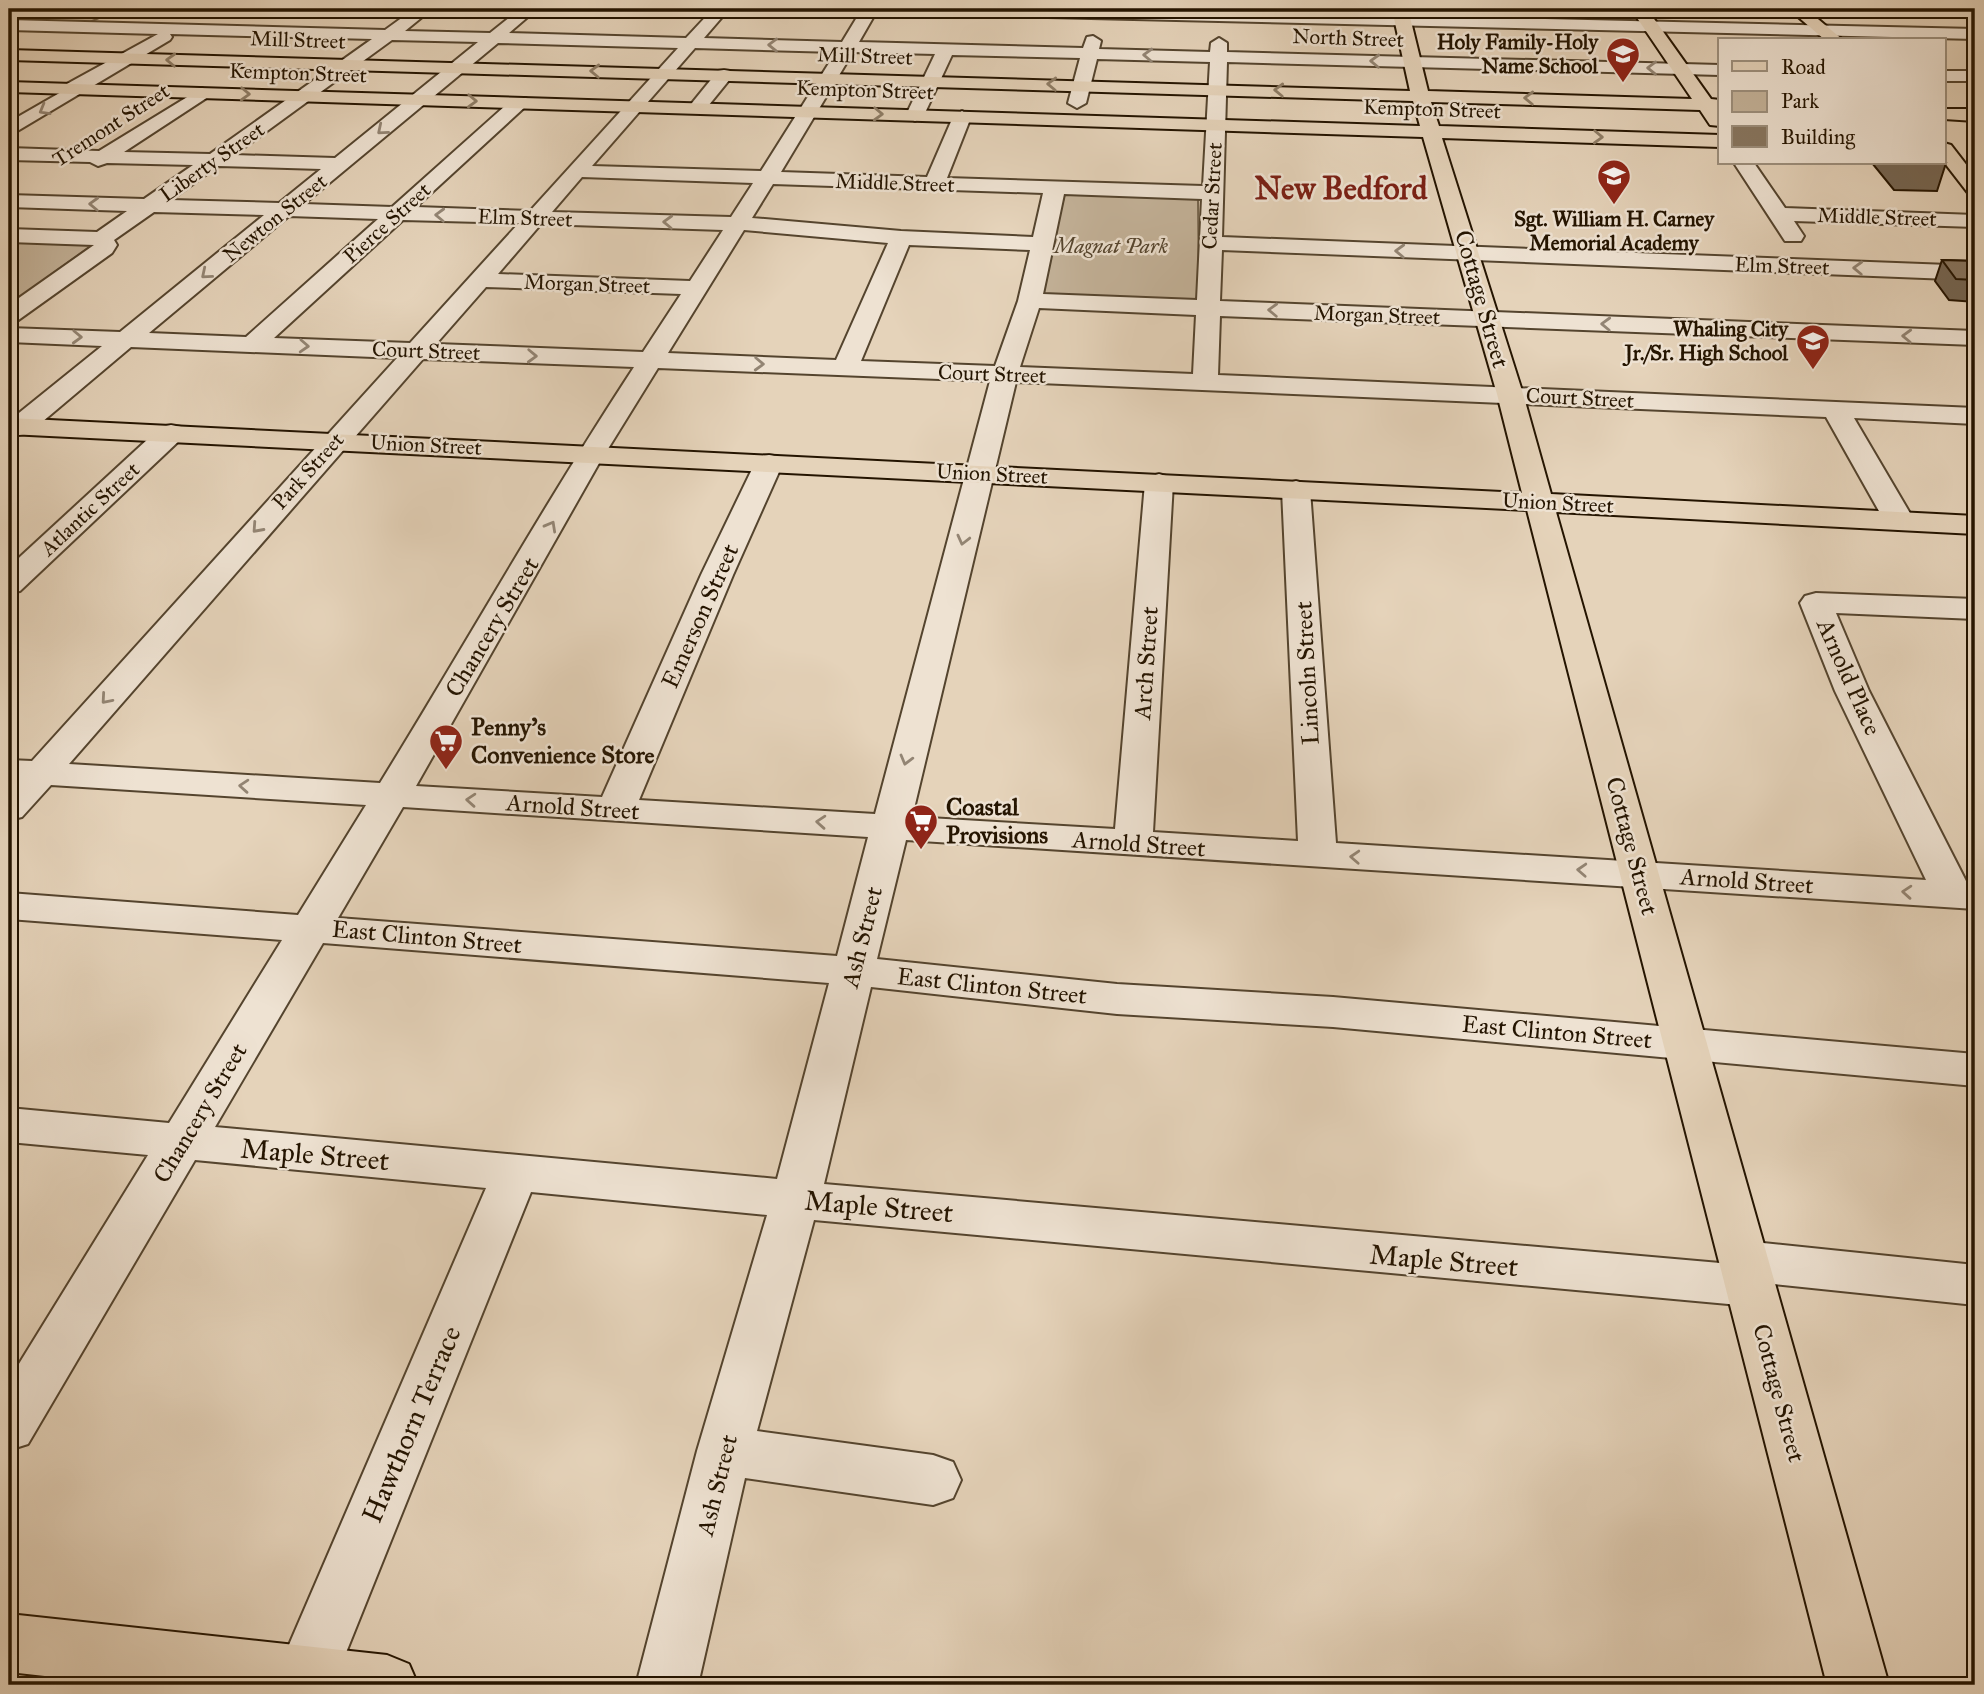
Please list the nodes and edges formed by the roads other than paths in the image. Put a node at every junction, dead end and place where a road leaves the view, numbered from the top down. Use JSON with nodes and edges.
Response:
{"nodes":[{"id":1,"x":424,"y":9,"type":"edge"},
{"id":2,"x":529,"y":9,"type":"edge"},
{"id":3,"x":720,"y":9,"type":"edge"},
{"id":4,"x":870,"y":9,"type":"edge"},
{"id":5,"x":925,"y":9,"type":"edge"},
{"id":6,"x":1639,"y":9,"type":"edge"},
{"id":7,"x":1797,"y":9,"type":"edge"},
{"id":8,"x":1100,"y":11,"type":"edge"},
{"id":9,"x":1221,"y":12,"type":"edge"},
{"id":10,"x":202,"y":15,"type":"dead end"},
{"id":11,"x":310,"y":15,"type":"dead end"},
{"id":12,"x":1401,"y":15,"type":"edge"},
{"id":13,"x":1522,"y":16,"type":"edge"},
{"id":14,"x":1884,"y":17,"type":"dead end"},
{"id":15,"x":9,"y":25,"type":"edge"},
{"id":16,"x":74,"y":27,"type":"junction"},
{"id":17,"x":1652,"y":27,"type":"junction"},
{"id":18,"x":176,"y":30,"type":"junction"},
{"id":19,"x":1902,"y":32,"type":"junction"},
{"id":20,"x":283,"y":33,"type":"junction"},
{"id":21,"x":1312,"y":33,"type":"edge"},
{"id":22,"x":1975,"y":34,"type":"edge"},
{"id":23,"x":390,"y":35,"type":"junction"},
{"id":24,"x":1829,"y":35,"type":"edge"},
{"id":25,"x":494,"y":38,"type":"junction"},
{"id":26,"x":690,"y":43,"type":"junction"},
{"id":27,"x":848,"y":47,"type":"junction"},
{"id":28,"x":946,"y":50,"type":"junction"},
{"id":29,"x":1090,"y":54,"type":"junction"},
{"id":30,"x":12,"y":57,"type":"edge"},
{"id":31,"x":1218,"y":57,"type":"junction"},
{"id":32,"x":125,"y":58,"type":"junction"},
{"id":33,"x":1410,"y":62,"type":"junction"},
{"id":34,"x":350,"y":65,"type":"junction"},
{"id":35,"x":1547,"y":66,"type":"junction"},
{"id":36,"x":458,"y":68,"type":"junction"},
{"id":37,"x":1681,"y":69,"type":"junction"},
{"id":38,"x":1718,"y":70,"type":"edge"},
{"id":39,"x":663,"y":73,"type":"junction"},
{"id":40,"x":723,"y":75,"type":"junction"},
{"id":41,"x":1946,"y":76,"type":"edge"},
{"id":42,"x":1975,"y":76,"type":"edge"},
{"id":43,"x":830,"y":78,"type":"junction"},
{"id":44,"x":931,"y":80,"type":"junction"},
{"id":45,"x":1081,"y":85,"type":"junction"},
{"id":46,"x":9,"y":87,"type":"edge"},
{"id":47,"x":1217,"y":88,"type":"junction"},
{"id":48,"x":75,"y":89,"type":"junction"},
{"id":49,"x":202,"y":93,"type":"junction"},
{"id":50,"x":1421,"y":94,"type":"junction"},
{"id":51,"x":306,"y":96,"type":"junction"},
{"id":52,"x":419,"y":99,"type":"junction"},
{"id":53,"x":1562,"y":99,"type":"junction"},
{"id":54,"x":520,"y":102,"type":"junction"},
{"id":55,"x":1077,"y":103,"type":"dead end"},
{"id":56,"x":635,"y":105,"type":"junction"},
{"id":57,"x":1713,"y":105,"type":"edge"},
{"id":58,"x":698,"y":107,"type":"junction"},
{"id":59,"x":809,"y":111,"type":"junction"},
{"id":60,"x":1946,"y":114,"type":"edge"},
{"id":61,"x":915,"y":115,"type":"junction"},
{"id":62,"x":1975,"y":115,"type":"edge"},
{"id":63,"x":962,"y":117,"type":"junction"},
{"id":64,"x":1215,"y":125,"type":"junction"},
{"id":65,"x":9,"y":130,"type":"edge"},
{"id":66,"x":1432,"y":132,"type":"junction"},
{"id":67,"x":1718,"y":141,"type":"edge"},
{"id":68,"x":1971,"y":147,"type":"dead end"},
{"id":69,"x":1946,"y":148,"type":"edge"},
{"id":70,"x":1946,"y":151,"type":"edge"},
{"id":71,"x":9,"y":153,"type":"edge"},
{"id":72,"x":103,"y":156,"type":"junction"},
{"id":73,"x":215,"y":160,"type":"junction"},
{"id":74,"x":341,"y":164,"type":"junction"},
{"id":75,"x":1745,"y":164,"type":"edge"},
{"id":76,"x":576,"y":171,"type":"junction"},
{"id":77,"x":766,"y":179,"type":"junction"},
{"id":78,"x":934,"y":184,"type":"junction"},
{"id":79,"x":1055,"y":188,"type":"junction"},
{"id":80,"x":1975,"y":189,"type":"edge"},
{"id":81,"x":1213,"y":193,"type":"junction"},
{"id":82,"x":9,"y":201,"type":"edge"},
{"id":83,"x":34,"y":202,"type":"junction"},
{"id":84,"x":149,"y":205,"type":"junction"},
{"id":85,"x":285,"y":210,"type":"junction"},
{"id":86,"x":397,"y":214,"type":"junction"},
{"id":87,"x":1778,"y":214,"type":"junction"},
{"id":88,"x":9,"y":218,"type":"edge"},
{"id":89,"x":534,"y":218,"type":"junction"},
{"id":90,"x":1975,"y":220,"type":"edge"},
{"id":91,"x":736,"y":224,"type":"junction"},
{"id":92,"x":9,"y":235,"type":"edge"},
{"id":93,"x":901,"y":238,"type":"junction"},
{"id":94,"x":103,"y":239,"type":"junction"},
{"id":95,"x":1210,"y":243,"type":"junction"},
{"id":96,"x":1041,"y":244,"type":"junction"},
{"id":97,"x":1468,"y":253,"type":"junction"},
{"id":98,"x":1813,"y":267,"type":"junction"},
{"id":99,"x":1975,"y":273,"type":"edge"},
{"id":100,"x":479,"y":280,"type":"junction"},
{"id":101,"x":695,"y":288,"type":"junction"},
{"id":102,"x":1030,"y":301,"type":"junction"},
{"id":103,"x":1206,"y":308,"type":"junction"},
{"id":104,"x":9,"y":316,"type":"edge"},
{"id":105,"x":1488,"y":319,"type":"junction"},
{"id":106,"x":9,"y":335,"type":"edge"},
{"id":107,"x":1975,"y":338,"type":"edge"},
{"id":108,"x":128,"y":339,"type":"junction"},
{"id":109,"x":254,"y":344,"type":"junction"},
{"id":110,"x":415,"y":351,"type":"junction"},
{"id":111,"x":652,"y":360,"type":"junction"},
{"id":112,"x":845,"y":368,"type":"junction"},
{"id":113,"x":1005,"y":374,"type":"junction"},
{"id":114,"x":1205,"y":383,"type":"junction"},
{"id":115,"x":1510,"y":394,"type":"junction"},
{"id":116,"x":1836,"y":411,"type":"junction"},
{"id":117,"x":1975,"y":416,"type":"edge"},
{"id":118,"x":14,"y":426,"type":"edge"},
{"id":119,"x":172,"y":433,"type":"junction"},
{"id":120,"x":335,"y":441,"type":"junction"},
{"id":121,"x":592,"y":453,"type":"junction"},
{"id":122,"x":769,"y":463,"type":"junction"},
{"id":123,"x":980,"y":473,"type":"junction"},
{"id":124,"x":1159,"y":483,"type":"junction"},
{"id":125,"x":1296,"y":490,"type":"junction"},
{"id":126,"x":1537,"y":502,"type":"junction"},
{"id":127,"x":1899,"y":520,"type":"junction"},
{"id":128,"x":1974,"y":527,"type":"edge"},
{"id":129,"x":9,"y":584,"type":"edge"},
{"id":130,"x":1975,"y":609,"type":"edge"},
{"id":131,"x":24,"y":772,"type":"edge"},
{"id":132,"x":391,"y":795,"type":"junction"},
{"id":133,"x":9,"y":809,"type":"edge"},
{"id":134,"x":616,"y":809,"type":"junction"},
{"id":135,"x":889,"y":826,"type":"junction"},
{"id":136,"x":1133,"y":844,"type":"junction"},
{"id":137,"x":1318,"y":855,"type":"junction"},
{"id":138,"x":1639,"y":873,"type":"junction"},
{"id":139,"x":1964,"y":896,"type":"edge"},
{"id":140,"x":9,"y":906,"type":"edge"},
{"id":141,"x":312,"y":928,"type":"junction"},
{"id":142,"x":854,"y":971,"type":"junction"},
{"id":143,"x":1684,"y":1044,"type":"junction"},
{"id":144,"x":1975,"y":1070,"type":"edge"},
{"id":145,"x":9,"y":1125,"type":"edge"},
{"id":146,"x":184,"y":1141,"type":"junction"},
{"id":147,"x":516,"y":1172,"type":"junction"},
{"id":148,"x":796,"y":1198,"type":"junction"},
{"id":149,"x":1747,"y":1273,"type":"junction"},
{"id":150,"x":1975,"y":1284,"type":"edge"},
{"id":151,"x":9,"y":1427,"type":"edge"},
{"id":152,"x":724,"y":1451,"type":"junction"},
{"id":153,"x":933,"y":1480,"type":"dead end"},
{"id":154,"x":9,"y":1643,"type":"edge"},
{"id":155,"x":307,"y":1675,"type":"junction"},
{"id":156,"x":387,"y":1685,"type":"edge"},
{"id":157,"x":667,"y":1685,"type":"edge"},
{"id":158,"x":1858,"y":1685,"type":"edge"}],
"edges":[{"from":1,"to":23,"type":"street","name":"Liberty Street"},
{"from":2,"to":25,"type":"street","name":"Newton Street"},
{"from":3,"to":26,"type":"street","name":"Park Street"},
{"from":4,"to":27,"type":"street","name":"Chancery Street"},
{"from":5,"to":8,"type":"street"},
{"from":6,"to":17,"type":"main road"},
{"from":7,"to":24,"type":"main road"},
{"from":8,"to":9,"type":"street"},
{"from":8,"to":29,"type":"street"},
{"from":9,"to":21,"type":"street"},
{"from":9,"to":31,"type":"street","name":"Cedar Street"},
{"from":10,"to":18,"type":"street"},
{"from":11,"to":20,"type":"street"},
{"from":12,"to":13,"type":"street"},
{"from":12,"to":21,"type":"street"},
{"from":12,"to":33,"type":"main road","name":"Cottage Street"},
{"from":13,"to":17,"type":"street"},
{"from":13,"to":35,"type":"street"},
{"from":14,"to":19,"type":"street"},
{"from":15,"to":16,"type":"street","name":"North Street"},
{"from":16,"to":18,"type":"street","name":"North Street"},
{"from":16,"to":30,"type":"street"},
{"from":17,"to":24,"type":"street"},
{"from":17,"to":37,"type":"main road"},
{"from":18,"to":20,"type":"street","name":"North Street"},
{"from":18,"to":32,"type":"street"},
{"from":19,"to":22,"type":"street"},
{"from":19,"to":24,"type":"street"},
{"from":20,"to":23,"type":"street","name":"North Street"},
{"from":21,"to":31,"type":"street","name":"North Street"},
{"from":33,"to":21,"type":"street","name":"North Street","one_way":true},
{"from":23,"to":25,"type":"street","name":"North Street"},
{"from":23,"to":34,"type":"street","name":"Liberty Street"},
{"from":25,"to":26,"type":"street","name":"North Street"},
{"from":25,"to":36,"type":"street","name":"Newton Street"},
{"from":27,"to":26,"type":"street","name":"North Street","one_way":true},
{"from":26,"to":39,"type":"street","name":"Park Street"},
{"from":27,"to":28,"type":"street","name":"North Street"},
{"from":27,"to":43,"type":"street","name":"Chancery Street"},
{"from":28,"to":29,"type":"street","name":"North Street"},
{"from":28,"to":44,"type":"street"},
{"from":31,"to":29,"type":"street","name":"North Street","one_way":true},
{"from":29,"to":45,"type":"street"},
{"from":30,"to":32,"type":"main road","name":"Mill Street"},
{"from":31,"to":47,"type":"street","name":"Cedar Street"},
{"from":34,"to":32,"type":"main road","name":"Mill Street","one_way":true},
{"from":32,"to":48,"type":"street"},
{"from":33,"to":35,"type":"street","name":"North Street"},
{"from":33,"to":50,"type":"main road","name":"Cottage Street"},
{"from":34,"to":36,"type":"main road","name":"Mill Street"},
{"from":34,"to":51,"type":"street","name":"Liberty Street"},
{"from":37,"to":35,"type":"street","name":"North Street","one_way":true},
{"from":35,"to":53,"type":"street"},
{"from":39,"to":36,"type":"main road","name":"Mill Street","one_way":true},
{"from":36,"to":52,"type":"street","name":"Newton Street"},
{"from":37,"to":38,"type":"street","name":"North Street"},
{"from":37,"to":57,"type":"main road"},
{"from":39,"to":40,"type":"main road","name":"Mill Street"},
{"from":39,"to":56,"type":"street","name":"Park Street"},
{"from":40,"to":43,"type":"main road","name":"Mill Street"},
{"from":40,"to":58,"type":"street"},
{"from":41,"to":42,"type":"street"},
{"from":43,"to":44,"type":"main road","name":"Mill Street"},
{"from":43,"to":59,"type":"street","name":"Chancery Street"},
{"from":45,"to":44,"type":"main road","name":"Mill Street","one_way":true},
{"from":44,"to":61,"type":"street"},
{"from":45,"to":47,"type":"main road","name":"Mill Street"},
{"from":45,"to":55,"type":"street"},
{"from":46,"to":48,"type":"main road","name":"Kempton Street"},
{"from":50,"to":47,"type":"main road","name":"Mill Street","one_way":true},
{"from":47,"to":64,"type":"street","name":"Cedar Street"},
{"from":48,"to":49,"type":"main road","name":"Kempton Street"},
{"from":48,"to":65,"type":"street","one_way":true},
{"from":49,"to":51,"type":"main road","name":"Kempton Street","one_way":true},
{"from":49,"to":72,"type":"street","name":"Tremont Street"},
{"from":53,"to":50,"type":"main road","name":"Mill Street","one_way":true},
{"from":50,"to":66,"type":"main road","name":"Cottage Street"},
{"from":51,"to":52,"type":"main road","name":"Kempton Street"},
{"from":51,"to":73,"type":"street","name":"Liberty Street"},
{"from":52,"to":54,"type":"main road","name":"Kempton Street","one_way":true},
{"from":52,"to":74,"type":"street","name":"Newton Street","one_way":true},
{"from":53,"to":57,"type":"main road","name":"Mill Street"},
{"from":54,"to":56,"type":"main road","name":"Kempton Street"},
{"from":54,"to":86,"type":"street","name":"Pierce Street"},
{"from":56,"to":58,"type":"main road","name":"Kempton Street"},
{"from":56,"to":76,"type":"street","name":"Park Street"},
{"from":58,"to":59,"type":"main road","name":"Kempton Street"},
{"from":59,"to":61,"type":"main road","name":"Kempton Street","one_way":true},
{"from":59,"to":77,"type":"street","name":"Chancery Street"},
{"from":60,"to":62,"type":"main road"},
{"from":61,"to":63,"type":"main road","name":"Kempton Street"},
{"from":63,"to":64,"type":"main road","name":"Kempton Street"},
{"from":63,"to":78,"type":"street"},
{"from":64,"to":66,"type":"main road","name":"Kempton Street"},
{"from":64,"to":81,"type":"street","name":"Cedar Street"},
{"from":66,"to":67,"type":"main road","name":"Kempton Street","one_way":true},
{"from":66,"to":97,"type":"main road","name":"Cottage Street"},
{"from":68,"to":69,"type":"main road"},
{"from":70,"to":80,"type":"main road"},
{"from":71,"to":72,"type":"street"},
{"from":72,"to":73,"type":"street"},
{"from":72,"to":83,"type":"street","name":"Tremont Street"},
{"from":73,"to":74,"type":"street"},
{"from":73,"to":84,"type":"street","name":"Liberty Street"},
{"from":74,"to":85,"type":"street","name":"Newton Street"},
{"from":75,"to":87,"type":"street"},
{"from":76,"to":77,"type":"street","name":"Middle Street"},
{"from":76,"to":89,"type":"street","name":"Park Street"},
{"from":77,"to":78,"type":"street","name":"Middle Street"},
{"from":77,"to":91,"type":"street","name":"Chancery Street"},
{"from":78,"to":79,"type":"street","name":"Middle Street"},
{"from":79,"to":81,"type":"street","name":"Middle Street"},
{"from":79,"to":96,"type":"street","name":"Ash Street"},
{"from":81,"to":95,"type":"street","name":"Cedar Street"},
{"from":82,"to":83,"type":"street","name":"Elm Street"},
{"from":84,"to":83,"type":"street","name":"Elm Street","one_way":true},
{"from":83,"to":88,"type":"street","name":"Tremont Street"},
{"from":84,"to":85,"type":"street","name":"Elm Street"},
{"from":84,"to":94,"type":"street","name":"Liberty Street"},
{"from":85,"to":86,"type":"street","name":"Elm Street"},
{"from":85,"to":108,"type":"street","name":"Newton Street","one_way":true},
{"from":89,"to":86,"type":"street","name":"Elm Street","one_way":true},
{"from":86,"to":109,"type":"street","name":"Pierce Street"},
{"from":87,"to":90,"type":"street","name":"Middle Street"},
{"from":87,"to":98,"type":"street"},
{"from":91,"to":89,"type":"street","name":"Elm Street","one_way":true},
{"from":89,"to":100,"type":"street","name":"Park Street"},
{"from":91,"to":93,"type":"street","name":"Elm Street"},
{"from":91,"to":101,"type":"street","name":"Chancery Street"},
{"from":92,"to":94,"type":"street"},
{"from":93,"to":96,"type":"street","name":"Elm Street"},
{"from":93,"to":112,"type":"street"},
{"from":94,"to":104,"type":"street","name":"Liberty Street"},
{"from":97,"to":95,"type":"street","name":"Elm Street","one_way":true},
{"from":95,"to":103,"type":"street","name":"Cedar Street"},
{"from":96,"to":102,"type":"street","name":"Ash Street"},
{"from":97,"to":98,"type":"street","name":"Elm Street"},
{"from":97,"to":105,"type":"main road","name":"Cottage Street"},
{"from":99,"to":98,"type":"street","name":"Elm Street","one_way":true},
{"from":100,"to":101,"type":"street","name":"Morgan Street"},
{"from":100,"to":110,"type":"street","name":"Park Street"},
{"from":101,"to":111,"type":"street","name":"Chancery Street"},
{"from":102,"to":103,"type":"street","name":"Morgan Street"},
{"from":102,"to":113,"type":"street","name":"Ash Street"},
{"from":105,"to":103,"type":"street","name":"Morgan Street","one_way":true},
{"from":103,"to":114,"type":"street","name":"Cedar Street"},
{"from":107,"to":105,"type":"street","name":"Morgan Street","one_way":true},
{"from":105,"to":115,"type":"main road","name":"Cottage Street"},
{"from":106,"to":108,"type":"street","name":"Court Street","one_way":true},
{"from":108,"to":109,"type":"street","name":"Court Street"},
{"from":108,"to":118,"type":"street","name":"Newton Street"},
{"from":109,"to":110,"type":"street","name":"Court Street","one_way":true},
{"from":110,"to":111,"type":"street","name":"Court Street","one_way":true},
{"from":110,"to":120,"type":"street","name":"Park Street"},
{"from":111,"to":112,"type":"street","name":"Court Street","one_way":true},
{"from":111,"to":121,"type":"street","name":"Chancery Street"},
{"from":112,"to":113,"type":"street","name":"Court Street"},
{"from":113,"to":114,"type":"street","name":"Court Street"},
{"from":113,"to":123,"type":"street","name":"Ash Street"},
{"from":114,"to":115,"type":"street","name":"Court Street"},
{"from":115,"to":116,"type":"street","name":"Court Street"},
{"from":115,"to":126,"type":"main road","name":"Cottage Street"},
{"from":116,"to":117,"type":"street","name":"Court Street"},
{"from":116,"to":127,"type":"street"},
{"from":118,"to":119,"type":"main road","name":"Union Street"},
{"from":119,"to":120,"type":"main road","name":"Union Street"},
{"from":119,"to":129,"type":"street","name":"Atlantic Street"},
{"from":120,"to":121,"type":"main road","name":"Union Street"},
{"from":120,"to":131,"type":"street","name":"Park Street","one_way":true},
{"from":121,"to":122,"type":"main road","name":"Union Street"},
{"from":132,"to":121,"type":"street","name":"Chancery Street","one_way":true},
{"from":122,"to":123,"type":"main road","name":"Union Street"},
{"from":122,"to":134,"type":"street","name":"Emerson Street"},
{"from":123,"to":124,"type":"main road","name":"Union Street"},
{"from":123,"to":135,"type":"street","name":"Ash Street","one_way":true},
{"from":124,"to":125,"type":"main road","name":"Union Street"},
{"from":124,"to":136,"type":"street","name":"Arch Street"},
{"from":125,"to":126,"type":"main road","name":"Union Street"},
{"from":125,"to":137,"type":"street","name":"Lincoln Street"},
{"from":126,"to":127,"type":"main road","name":"Union Street"},
{"from":126,"to":138,"type":"main road","name":"Cottage Street"},
{"from":127,"to":128,"type":"main road","name":"Union Street"},
{"from":130,"to":139,"type":"street","name":"Arnold Place"},
{"from":132,"to":131,"type":"street","name":"Arnold Street","one_way":true},
{"from":131,"to":133,"type":"street","name":"Park Street"},
{"from":134,"to":132,"type":"street","name":"Arnold Street","one_way":true},
{"from":132,"to":141,"type":"street","name":"Chancery Street"},
{"from":135,"to":134,"type":"street","name":"Arnold Street","one_way":true},
{"from":135,"to":136,"type":"street","name":"Arnold Street"},
{"from":135,"to":142,"type":"street","name":"Ash Street"},
{"from":136,"to":137,"type":"street","name":"Arnold Street"},
{"from":138,"to":137,"type":"street","name":"Arnold Street","one_way":true},
{"from":139,"to":138,"type":"street","name":"Arnold Street","one_way":true},
{"from":138,"to":143,"type":"main road","name":"Cottage Street"},
{"from":140,"to":141,"type":"street","name":"East Clinton Street"},
{"from":141,"to":142,"type":"street","name":"East Clinton Street"},
{"from":141,"to":146,"type":"street","name":"Chancery Street"},
{"from":142,"to":143,"type":"street","name":"East Clinton Street"},
{"from":142,"to":148,"type":"street","name":"Ash Street"},
{"from":143,"to":144,"type":"street","name":"East Clinton Street"},
{"from":143,"to":149,"type":"main road","name":"Cottage Street"},
{"from":145,"to":146,"type":"street","name":"Maple Street"},
{"from":146,"to":147,"type":"street","name":"Maple Street"},
{"from":146,"to":151,"type":"street","name":"Chancery Street"},
{"from":147,"to":148,"type":"street","name":"Maple Street"},
{"from":147,"to":155,"type":"street","name":"Hawthorn Terrace"},
{"from":148,"to":149,"type":"street","name":"Maple Street"},
{"from":148,"to":152,"type":"street","name":"Ash Street"},
{"from":149,"to":150,"type":"street","name":"Maple Street"},
{"from":149,"to":158,"type":"main road","name":"Cottage Street"},
{"from":152,"to":153,"type":"street"},
{"from":152,"to":157,"type":"street","name":"Ash Street"},
{"from":154,"to":155,"type":"main road"},
{"from":155,"to":156,"type":"main road"}]}
